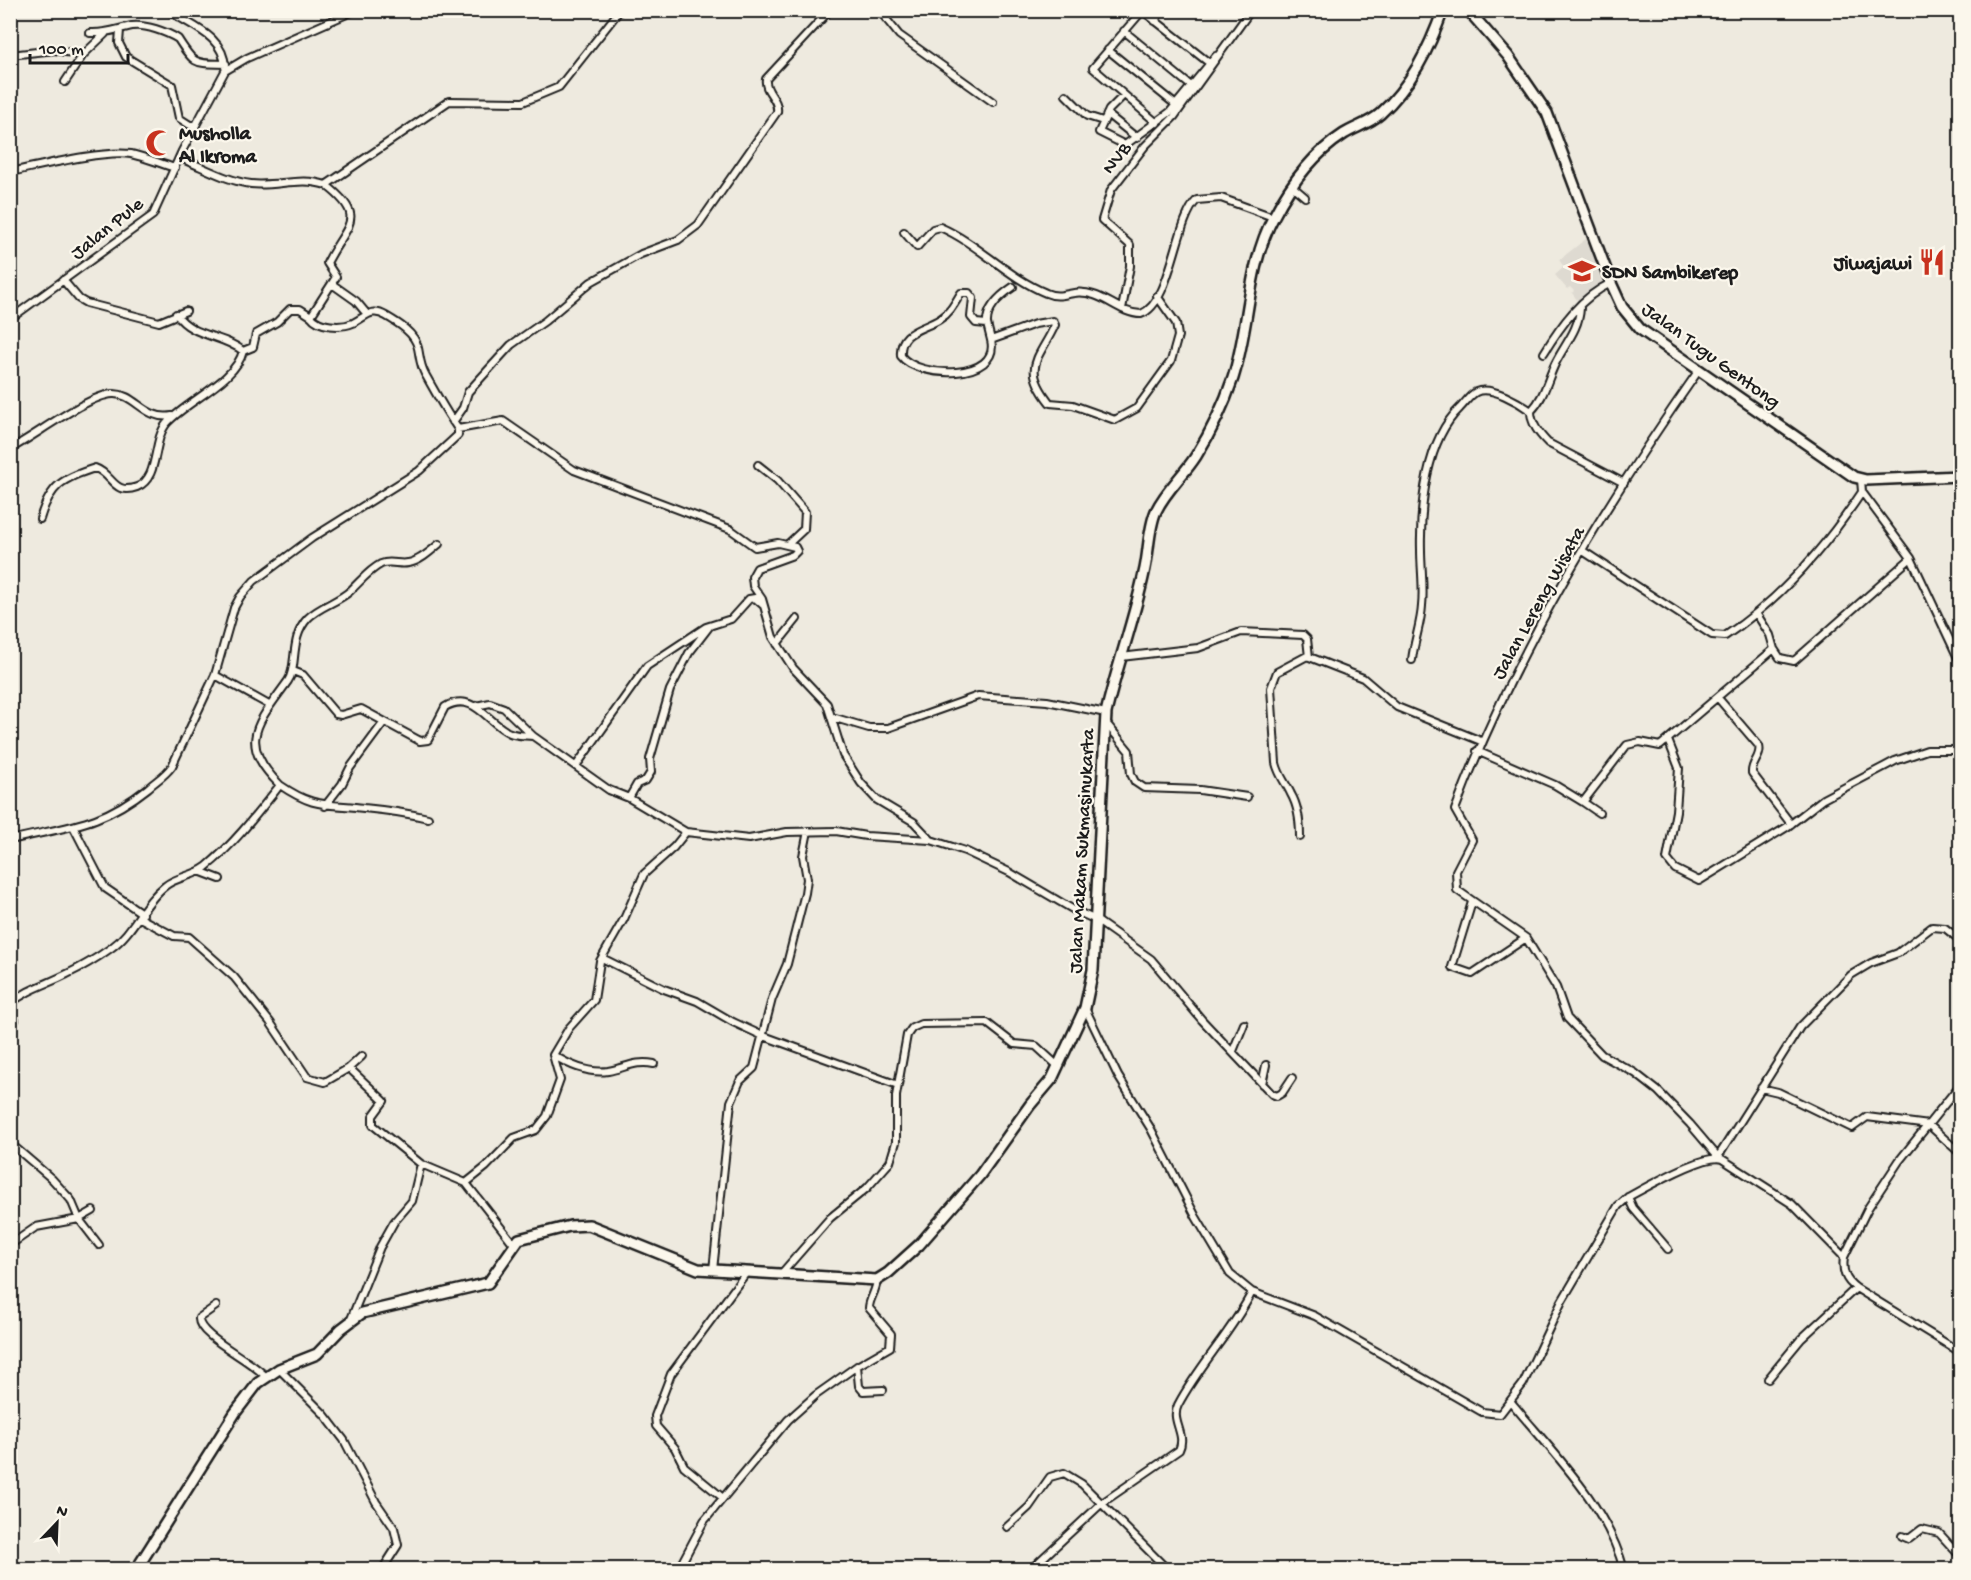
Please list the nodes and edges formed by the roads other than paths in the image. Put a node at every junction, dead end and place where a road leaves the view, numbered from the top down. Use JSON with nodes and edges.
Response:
{"nodes":[{"id":1,"x":168,"y":10,"type":"edge"},
{"id":2,"x":356,"y":10,"type":"edge"},
{"id":3,"x":620,"y":10,"type":"edge"},
{"id":4,"x":830,"y":10,"type":"edge"},
{"id":5,"x":879,"y":10,"type":"edge"},
{"id":6,"x":1151,"y":10,"type":"edge"},
{"id":7,"x":1251,"y":10,"type":"edge"},
{"id":8,"x":1443,"y":10,"type":"edge"},
{"id":9,"x":1468,"y":10,"type":"edge"},
{"id":10,"x":1143,"y":11,"type":"edge"},
{"id":11,"x":1158,"y":16,"type":"edge"},
{"id":12,"x":120,"y":30,"type":"junction"},
{"id":13,"x":1124,"y":31,"type":"junction"},
{"id":14,"x":90,"y":33,"type":"dead end"},
{"id":15,"x":105,"y":33,"type":"junction"},
{"id":16,"x":1108,"y":50,"type":"junction"},
{"id":17,"x":1221,"y":51,"type":"junction"},
{"id":18,"x":10,"y":55,"type":"edge"},
{"id":19,"x":83,"y":55,"type":"junction"},
{"id":20,"x":1208,"y":62,"type":"junction"},
{"id":21,"x":225,"y":68,"type":"junction"},
{"id":22,"x":65,"y":82,"type":"dead end"},
{"id":23,"x":1191,"y":86,"type":"junction"},
{"id":24,"x":1066,"y":94,"type":"dead end"},
{"id":25,"x":1124,"y":95,"type":"junction"},
{"id":26,"x":993,"y":102,"type":"dead end"},
{"id":27,"x":1176,"y":105,"type":"junction"},
{"id":28,"x":1107,"y":114,"type":"junction"},
{"id":29,"x":1103,"y":122,"type":"junction"},
{"id":30,"x":1157,"y":123,"type":"junction"},
{"id":31,"x":196,"y":125,"type":"junction"},
{"id":32,"x":1137,"y":138,"type":"junction"},
{"id":33,"x":180,"y":158,"type":"junction"},
{"id":34,"x":175,"y":168,"type":"junction"},
{"id":35,"x":10,"y":172,"type":"edge"},
{"id":36,"x":326,"y":185,"type":"junction"},
{"id":37,"x":1292,"y":186,"type":"junction"},
{"id":38,"x":1305,"y":197,"type":"dead end"},
{"id":39,"x":1273,"y":217,"type":"junction"},
{"id":40,"x":904,"y":232,"type":"dead end"},
{"id":41,"x":63,"y":280,"type":"junction"},
{"id":42,"x":1611,"y":283,"type":"junction"},
{"id":43,"x":332,"y":284,"type":"junction"},
{"id":44,"x":1014,"y":287,"type":"dead end"},
{"id":45,"x":1157,"y":296,"type":"junction"},
{"id":46,"x":1580,"y":308,"type":"junction"},
{"id":47,"x":1122,"y":309,"type":"junction"},
{"id":48,"x":186,"y":311,"type":"dead end"},
{"id":49,"x":176,"y":314,"type":"junction"},
{"id":50,"x":366,"y":314,"type":"junction"},
{"id":51,"x":311,"y":316,"type":"junction"},
{"id":52,"x":10,"y":320,"type":"edge"},
{"id":53,"x":987,"y":324,"type":"junction"},
{"id":54,"x":991,"y":340,"type":"junction"},
{"id":55,"x":243,"y":351,"type":"junction"},
{"id":56,"x":1544,"y":353,"type":"dead end"},
{"id":57,"x":1699,"y":370,"type":"junction"},
{"id":58,"x":1531,"y":411,"type":"junction"},
{"id":59,"x":174,"y":416,"type":"junction"},
{"id":60,"x":453,"y":422,"type":"junction"},
{"id":61,"x":458,"y":429,"type":"junction"},
{"id":62,"x":10,"y":449,"type":"edge"},
{"id":63,"x":758,"y":465,"type":"dead end"},
{"id":64,"x":1960,"y":476,"type":"edge"},
{"id":65,"x":1861,"y":479,"type":"junction"},
{"id":66,"x":1624,"y":483,"type":"junction"},
{"id":67,"x":1862,"y":492,"type":"junction"},
{"id":68,"x":40,"y":519,"type":"dead end"},
{"id":69,"x":439,"y":544,"type":"dead end"},
{"id":70,"x":788,"y":544,"type":"junction"},
{"id":71,"x":1583,"y":551,"type":"junction"},
{"id":72,"x":1911,"y":558,"type":"junction"},
{"id":73,"x":765,"y":606,"type":"junction"},
{"id":74,"x":1756,"y":612,"type":"junction"},
{"id":75,"x":797,"y":619,"type":"dead end"},
{"id":76,"x":710,"y":627,"type":"junction"},
{"id":77,"x":777,"y":644,"type":"junction"},
{"id":78,"x":1774,"y":649,"type":"junction"},
{"id":79,"x":1121,"y":657,"type":"junction"},
{"id":80,"x":1309,"y":657,"type":"junction"},
{"id":81,"x":1412,"y":660,"type":"dead end"},
{"id":82,"x":1960,"y":662,"type":"edge"},
{"id":83,"x":293,"y":671,"type":"junction"},
{"id":84,"x":217,"y":676,"type":"junction"},
{"id":85,"x":1718,"y":698,"type":"junction"},
{"id":86,"x":269,"y":705,"type":"junction"},
{"id":87,"x":476,"y":706,"type":"junction"},
{"id":88,"x":832,"y":717,"type":"junction"},
{"id":89,"x":1106,"y":718,"type":"junction"},
{"id":90,"x":384,"y":722,"type":"junction"},
{"id":91,"x":533,"y":736,"type":"junction"},
{"id":92,"x":1668,"y":740,"type":"junction"},
{"id":93,"x":1481,"y":741,"type":"junction"},
{"id":94,"x":1960,"y":750,"type":"edge"},
{"id":95,"x":1477,"y":751,"type":"junction"},
{"id":96,"x":576,"y":766,"type":"junction"},
{"id":97,"x":280,"y":785,"type":"junction"},
{"id":98,"x":1247,"y":797,"type":"dead end"},
{"id":99,"x":629,"y":798,"type":"junction"},
{"id":100,"x":1583,"y":802,"type":"junction"},
{"id":101,"x":325,"y":806,"type":"junction"},
{"id":102,"x":1599,"y":813,"type":"dead end"},
{"id":103,"x":428,"y":818,"type":"dead end"},
{"id":104,"x":1791,"y":824,"type":"junction"},
{"id":105,"x":74,"y":828,"type":"junction"},
{"id":106,"x":808,"y":831,"type":"junction"},
{"id":107,"x":686,"y":832,"type":"junction"},
{"id":108,"x":1300,"y":837,"type":"dead end"},
{"id":109,"x":10,"y":840,"type":"edge"},
{"id":110,"x":931,"y":840,"type":"junction"},
{"id":111,"x":199,"y":871,"type":"junction"},
{"id":112,"x":220,"y":879,"type":"dead end"},
{"id":113,"x":1472,"y":902,"type":"junction"},
{"id":114,"x":141,"y":916,"type":"junction"},
{"id":115,"x":1096,"y":920,"type":"junction"},
{"id":116,"x":1526,"y":938,"type":"junction"},
{"id":117,"x":1960,"y":940,"type":"edge"},
{"id":118,"x":602,"y":958,"type":"junction"},
{"id":119,"x":10,"y":1004,"type":"edge"},
{"id":120,"x":1085,"y":1008,"type":"junction"},
{"id":121,"x":1244,"y":1024,"type":"dead end"},
{"id":122,"x":761,"y":1035,"type":"junction"},
{"id":123,"x":1233,"y":1051,"type":"junction"},
{"id":124,"x":553,"y":1055,"type":"junction"},
{"id":125,"x":362,"y":1056,"type":"dead end"},
{"id":126,"x":654,"y":1064,"type":"dead end"},
{"id":127,"x":1266,"y":1065,"type":"dead end"},
{"id":128,"x":1059,"y":1067,"type":"junction"},
{"id":129,"x":349,"y":1068,"type":"junction"},
{"id":130,"x":1292,"y":1078,"type":"dead end"},
{"id":131,"x":1262,"y":1084,"type":"junction"},
{"id":132,"x":898,"y":1085,"type":"junction"},
{"id":133,"x":1960,"y":1085,"type":"edge"},
{"id":134,"x":1761,"y":1088,"type":"junction"},
{"id":135,"x":1929,"y":1125,"type":"junction"},
{"id":136,"x":10,"y":1143,"type":"edge"},
{"id":137,"x":1960,"y":1153,"type":"edge"},
{"id":138,"x":1718,"y":1157,"type":"junction"},
{"id":139,"x":421,"y":1164,"type":"junction"},
{"id":140,"x":466,"y":1183,"type":"junction"},
{"id":141,"x":1628,"y":1197,"type":"junction"},
{"id":142,"x":93,"y":1211,"type":"dead end"},
{"id":143,"x":79,"y":1219,"type":"junction"},
{"id":144,"x":513,"y":1243,"type":"junction"},
{"id":145,"x":10,"y":1245,"type":"edge"},
{"id":146,"x":99,"y":1245,"type":"dead end"},
{"id":147,"x":1668,"y":1249,"type":"dead end"},
{"id":148,"x":1844,"y":1257,"type":"junction"},
{"id":149,"x":713,"y":1270,"type":"junction"},
{"id":150,"x":746,"y":1273,"type":"junction"},
{"id":151,"x":781,"y":1275,"type":"junction"},
{"id":152,"x":877,"y":1280,"type":"junction"},
{"id":153,"x":1856,"y":1288,"type":"junction"},
{"id":154,"x":1252,"y":1292,"type":"junction"},
{"id":155,"x":216,"y":1306,"type":"dead end"},
{"id":156,"x":351,"y":1319,"type":"junction"},
{"id":157,"x":1960,"y":1352,"type":"edge"},
{"id":158,"x":857,"y":1366,"type":"junction"},
{"id":159,"x":279,"y":1369,"type":"junction"},
{"id":160,"x":266,"y":1377,"type":"junction"},
{"id":161,"x":1768,"y":1379,"type":"dead end"},
{"id":162,"x":883,"y":1390,"type":"dead end"},
{"id":163,"x":1511,"y":1402,"type":"junction"},
{"id":164,"x":723,"y":1498,"type":"junction"},
{"id":165,"x":1102,"y":1503,"type":"junction"},
{"id":166,"x":1007,"y":1527,"type":"dead end"},
{"id":167,"x":1902,"y":1536,"type":"dead end"},
{"id":168,"x":1960,"y":1556,"type":"edge"},
{"id":169,"x":136,"y":1569,"type":"edge"},
{"id":170,"x":382,"y":1569,"type":"edge"},
{"id":171,"x":678,"y":1569,"type":"edge"},
{"id":172,"x":1029,"y":1569,"type":"edge"},
{"id":173,"x":1168,"y":1569,"type":"edge"},
{"id":174,"x":1624,"y":1569,"type":"edge"}],
"edges":[{"from":1,"to":21,"type":"street"},
{"from":2,"to":21,"type":"street"},
{"from":3,"to":36,"type":"street"},
{"from":4,"to":60,"type":"street"},
{"from":5,"to":26,"type":"street"},
{"from":6,"to":11,"type":"street"},
{"from":7,"to":17,"type":"street"},
{"from":8,"to":37,"type":"street","name":"Jalan Makam Sukmasinukarta"},
{"from":9,"to":42,"type":"street","name":"Jalan Tugu Gentong"},
{"from":10,"to":11,"type":"street"},
{"from":10,"to":13,"type":"street"},
{"from":11,"to":20,"type":"street"},
{"from":12,"to":15,"type":"street"},
{"from":12,"to":21,"type":"street"},
{"from":12,"to":31,"type":"street"},
{"from":13,"to":16,"type":"street"},
{"from":13,"to":23,"type":"street"},
{"from":14,"to":15,"type":"street"},
{"from":15,"to":19,"type":"street"},
{"from":16,"to":25,"type":"street"},
{"from":16,"to":27,"type":"street"},
{"from":17,"to":20,"type":"street"},
{"from":17,"to":47,"type":"street","name":"NVB"},
{"from":18,"to":19,"type":"street"},
{"from":19,"to":22,"type":"street"},
{"from":20,"to":23,"type":"street"},
{"from":21,"to":31,"type":"street","name":"Jalan Pule"},
{"from":23,"to":27,"type":"street"},
{"from":24,"to":29,"type":"street"},
{"from":25,"to":28,"type":"street"},
{"from":25,"to":30,"type":"street"},
{"from":27,"to":30,"type":"street"},
{"from":28,"to":29,"type":"street"},
{"from":28,"to":32,"type":"street"},
{"from":29,"to":32,"type":"street"},
{"from":30,"to":32,"type":"street"},
{"from":31,"to":33,"type":"street","name":"Jalan Pule"},
{"from":33,"to":34,"type":"street","name":"Jalan Pule"},
{"from":33,"to":36,"type":"street"},
{"from":34,"to":35,"type":"street"},
{"from":34,"to":41,"type":"street","name":"Jalan Pule"},
{"from":36,"to":43,"type":"street"},
{"from":37,"to":38,"type":"street"},
{"from":37,"to":39,"type":"street","name":"Jalan Makam Sukmasinukarta"},
{"from":39,"to":45,"type":"street"},
{"from":39,"to":79,"type":"street","name":"Jalan Makam Sukmasinukarta"},
{"from":40,"to":47,"type":"street"},
{"from":41,"to":49,"type":"street"},
{"from":41,"to":52,"type":"street","name":"Jalan Pule"},
{"from":42,"to":46,"type":"street"},
{"from":42,"to":57,"type":"street","name":"Jalan Tugu Gentong"},
{"from":43,"to":50,"type":"street"},
{"from":43,"to":51,"type":"street"},
{"from":44,"to":53,"type":"street"},
{"from":45,"to":47,"type":"street"},
{"from":45,"to":54,"type":"street"},
{"from":46,"to":56,"type":"street"},
{"from":46,"to":58,"type":"street"},
{"from":48,"to":49,"type":"street"},
{"from":49,"to":55,"type":"street"},
{"from":50,"to":51,"type":"street"},
{"from":50,"to":60,"type":"street"},
{"from":51,"to":55,"type":"street"},
{"from":53,"to":54,"type":"street"},
{"from":53,"to":54,"type":"street"},
{"from":55,"to":59,"type":"street"},
{"from":57,"to":65,"type":"street","name":"Jalan Tugu Gentong"},
{"from":57,"to":66,"type":"street","name":"Jalan Lereng Wisata"},
{"from":58,"to":66,"type":"street"},
{"from":58,"to":81,"type":"street"},
{"from":59,"to":62,"type":"street"},
{"from":59,"to":68,"type":"street"},
{"from":60,"to":61,"type":"street"},
{"from":61,"to":70,"type":"street"},
{"from":61,"to":84,"type":"street"},
{"from":63,"to":70,"type":"street"},
{"from":64,"to":65,"type":"street"},
{"from":65,"to":67,"type":"street"},
{"from":66,"to":71,"type":"street","name":"Jalan Lereng Wisata"},
{"from":67,"to":72,"type":"street"},
{"from":67,"to":74,"type":"street"},
{"from":69,"to":83,"type":"street"},
{"from":70,"to":73,"type":"street"},
{"from":71,"to":74,"type":"street"},
{"from":71,"to":93,"type":"street","name":"Jalan Lereng Wisata"},
{"from":72,"to":78,"type":"street"},
{"from":72,"to":82,"type":"street"},
{"from":73,"to":76,"type":"street"},
{"from":73,"to":77,"type":"street"},
{"from":74,"to":78,"type":"street"},
{"from":75,"to":77,"type":"street"},
{"from":76,"to":96,"type":"street"},
{"from":76,"to":99,"type":"street"},
{"from":77,"to":88,"type":"street"},
{"from":78,"to":85,"type":"street"},
{"from":79,"to":80,"type":"street"},
{"from":79,"to":89,"type":"street","name":"Jalan Makam Sukmasinukarta"},
{"from":80,"to":93,"type":"street"},
{"from":80,"to":108,"type":"street"},
{"from":83,"to":86,"type":"street"},
{"from":83,"to":90,"type":"street"},
{"from":84,"to":86,"type":"street"},
{"from":84,"to":105,"type":"street"},
{"from":85,"to":92,"type":"street"},
{"from":85,"to":104,"type":"street"},
{"from":86,"to":97,"type":"street"},
{"from":87,"to":90,"type":"street"},
{"from":87,"to":91,"type":"street"},
{"from":87,"to":91,"type":"street"},
{"from":88,"to":89,"type":"street"},
{"from":88,"to":110,"type":"street"},
{"from":89,"to":98,"type":"street"},
{"from":89,"to":115,"type":"street","name":"Jalan Makam Sukmasinukarta"},
{"from":90,"to":101,"type":"street"},
{"from":91,"to":96,"type":"street"},
{"from":92,"to":100,"type":"street"},
{"from":92,"to":104,"type":"street"},
{"from":93,"to":95,"type":"street","name":"Jalan Lereng Wisata"},
{"from":94,"to":104,"type":"street"},
{"from":95,"to":100,"type":"street"},
{"from":95,"to":113,"type":"street","name":"Jalan Lereng Wisata"},
{"from":96,"to":99,"type":"street"},
{"from":97,"to":101,"type":"street"},
{"from":97,"to":111,"type":"street"},
{"from":99,"to":107,"type":"street"},
{"from":100,"to":102,"type":"street"},
{"from":101,"to":103,"type":"street"},
{"from":105,"to":109,"type":"street"},
{"from":105,"to":114,"type":"street"},
{"from":106,"to":107,"type":"street"},
{"from":106,"to":110,"type":"street"},
{"from":106,"to":122,"type":"street"},
{"from":107,"to":118,"type":"street"},
{"from":110,"to":115,"type":"street"},
{"from":111,"to":112,"type":"street"},
{"from":111,"to":114,"type":"street"},
{"from":113,"to":116,"type":"street"},
{"from":113,"to":116,"type":"street"},
{"from":114,"to":119,"type":"street"},
{"from":114,"to":129,"type":"street"},
{"from":115,"to":120,"type":"street","name":"Jalan Makam Sukmasinukarta"},
{"from":115,"to":123,"type":"street"},
{"from":116,"to":138,"type":"street"},
{"from":117,"to":134,"type":"street"},
{"from":118,"to":122,"type":"street"},
{"from":118,"to":124,"type":"street"},
{"from":120,"to":128,"type":"street","name":"Jalan Makam Sukmasinukarta"},
{"from":120,"to":154,"type":"street"},
{"from":121,"to":123,"type":"street"},
{"from":122,"to":132,"type":"street"},
{"from":122,"to":149,"type":"street"},
{"from":123,"to":131,"type":"street"},
{"from":124,"to":126,"type":"street"},
{"from":124,"to":140,"type":"street"},
{"from":125,"to":129,"type":"street"},
{"from":127,"to":131,"type":"street"},
{"from":128,"to":132,"type":"street"},
{"from":128,"to":152,"type":"street","name":"Jalan Makam Sukmasinukarta"},
{"from":129,"to":139,"type":"street"},
{"from":130,"to":131,"type":"street"},
{"from":132,"to":151,"type":"street"},
{"from":133,"to":135,"type":"street"},
{"from":134,"to":135,"type":"street"},
{"from":134,"to":138,"type":"street"},
{"from":135,"to":137,"type":"street"},
{"from":135,"to":148,"type":"street"},
{"from":136,"to":143,"type":"street"},
{"from":138,"to":141,"type":"street"},
{"from":138,"to":148,"type":"street"},
{"from":139,"to":140,"type":"street"},
{"from":139,"to":156,"type":"street"},
{"from":140,"to":144,"type":"street"},
{"from":141,"to":147,"type":"street"},
{"from":141,"to":163,"type":"street"},
{"from":142,"to":143,"type":"street"},
{"from":143,"to":145,"type":"street"},
{"from":143,"to":146,"type":"street"},
{"from":144,"to":149,"type":"street"},
{"from":144,"to":156,"type":"street"},
{"from":148,"to":153,"type":"street"},
{"from":149,"to":150,"type":"street"},
{"from":150,"to":151,"type":"street"},
{"from":150,"to":164,"type":"street"},
{"from":151,"to":152,"type":"street"},
{"from":152,"to":158,"type":"street"},
{"from":153,"to":157,"type":"street"},
{"from":153,"to":161,"type":"street"},
{"from":154,"to":163,"type":"street"},
{"from":154,"to":165,"type":"street"},
{"from":155,"to":160,"type":"street"},
{"from":156,"to":159,"type":"street"},
{"from":158,"to":162,"type":"street"},
{"from":158,"to":164,"type":"street"},
{"from":159,"to":160,"type":"street"},
{"from":159,"to":170,"type":"street"},
{"from":160,"to":169,"type":"street"},
{"from":163,"to":174,"type":"street"},
{"from":164,"to":171,"type":"street"},
{"from":165,"to":166,"type":"street"},
{"from":165,"to":172,"type":"street"},
{"from":165,"to":173,"type":"street"},
{"from":167,"to":168,"type":"street"}]}
